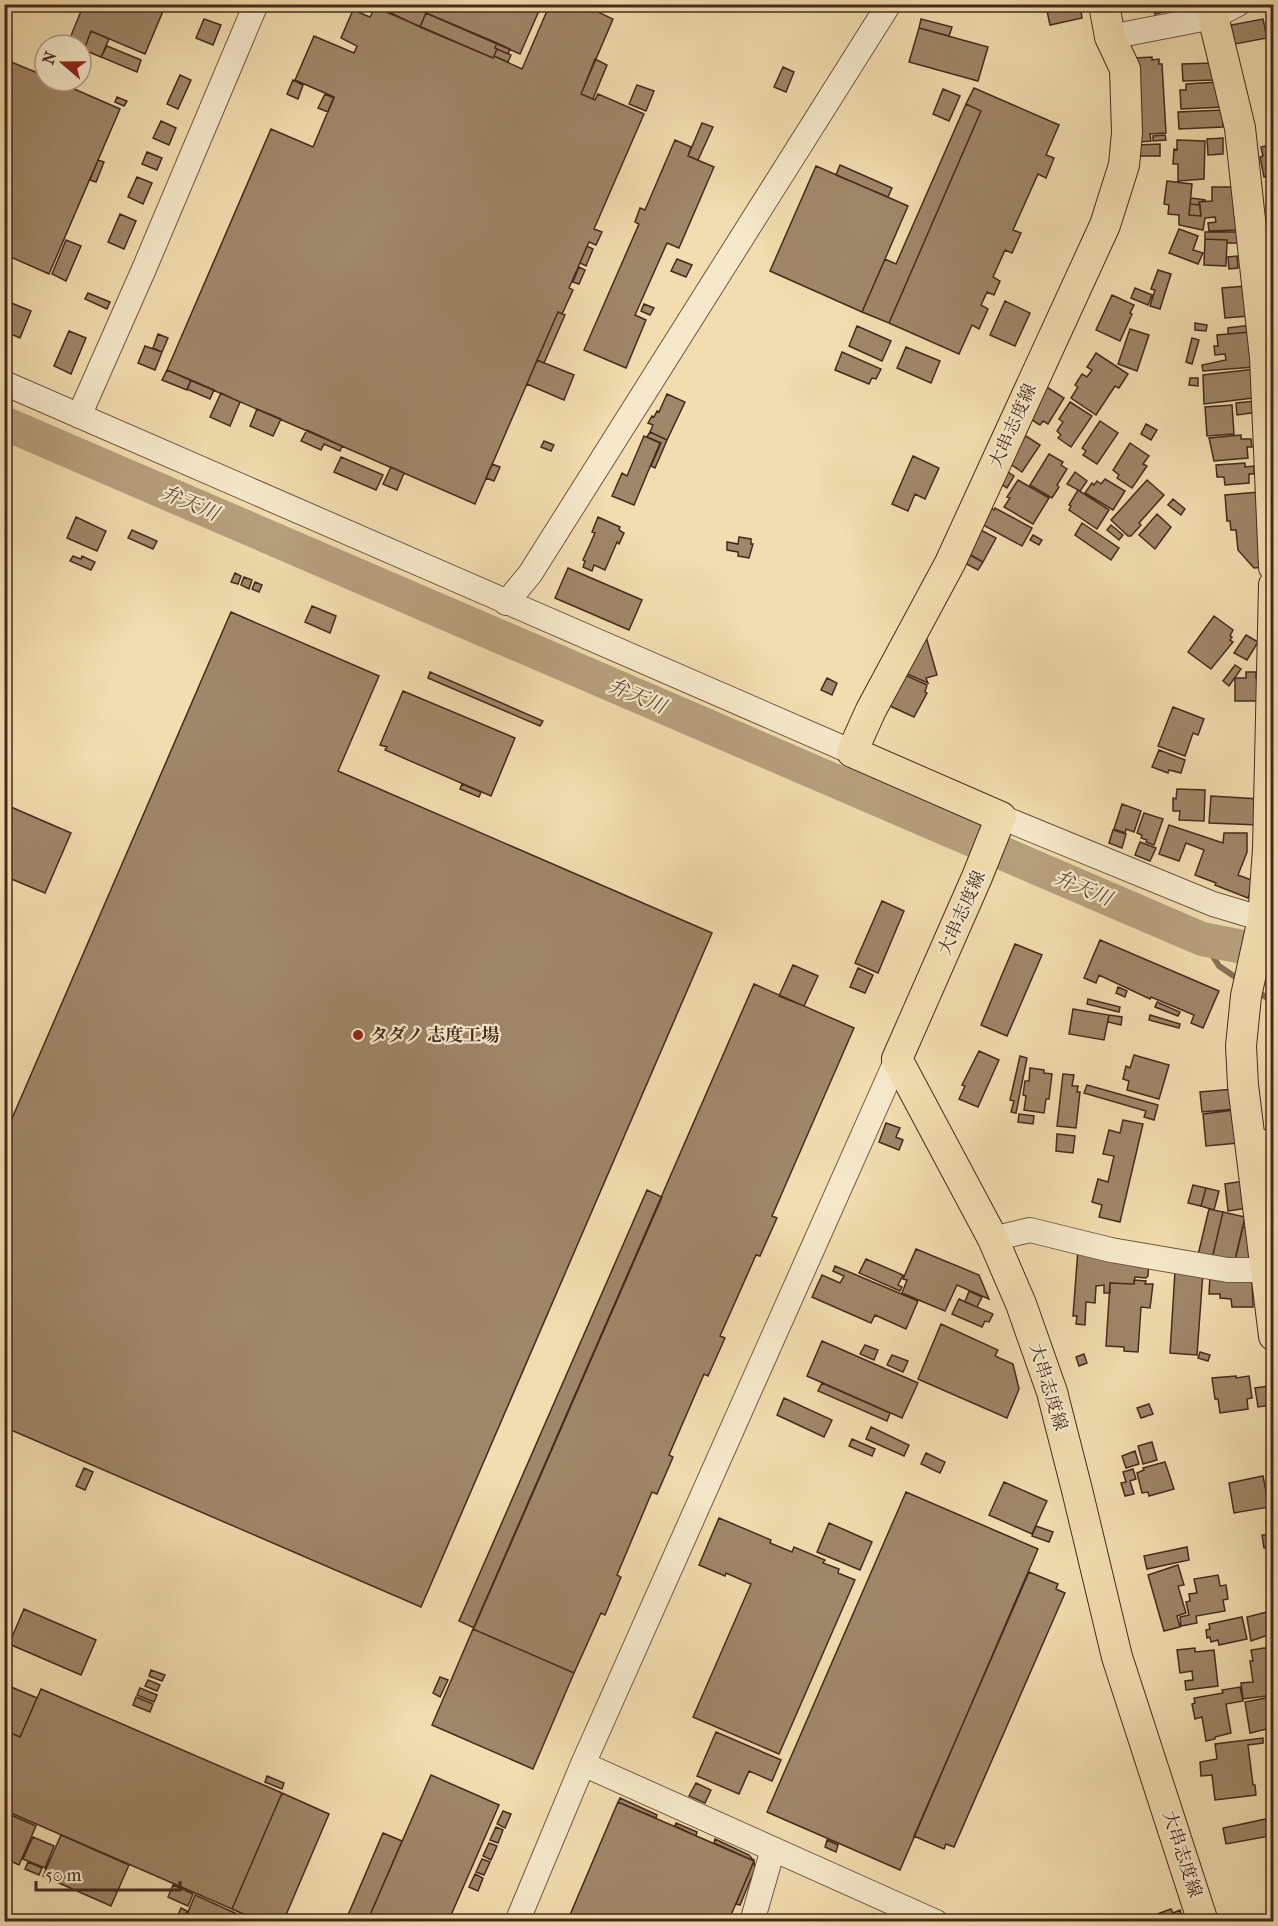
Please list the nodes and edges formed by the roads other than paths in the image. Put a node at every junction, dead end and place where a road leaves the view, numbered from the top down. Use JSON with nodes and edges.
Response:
{"nodes":[{"id":1,"x":256,"y":4,"type":"edge"},
{"id":2,"x":889,"y":4,"type":"edge"},
{"id":3,"x":1104,"y":4,"type":"edge"},
{"id":4,"x":1220,"y":9,"type":"edge"},
{"id":5,"x":1110,"y":37,"type":"junction"},
{"id":6,"x":4,"y":383,"type":"edge"},
{"id":7,"x":79,"y":416,"type":"junction"},
{"id":8,"x":1272,"y":507,"type":"edge"},
{"id":9,"x":1274,"y":567,"type":"edge"},
{"id":10,"x":1274,"y":585,"type":"edge"},
{"id":11,"x":506,"y":603,"type":"junction"},
{"id":12,"x":852,"y":753,"type":"junction"},
{"id":13,"x":1271,"y":754,"type":"edge"},
{"id":14,"x":997,"y":828,"type":"junction"},
{"id":15,"x":1268,"y":921,"type":"edge"},
{"id":16,"x":897,"y":1059,"type":"junction"},
{"id":17,"x":1262,"y":1142,"type":"edge"},
{"id":18,"x":993,"y":1239,"type":"junction"},
{"id":19,"x":1266,"y":1270,"type":"junction"},
{"id":20,"x":1274,"y":1336,"type":"edge"},
{"id":21,"x":583,"y":1764,"type":"junction"},
{"id":22,"x":773,"y":1849,"type":"junction"},
{"id":23,"x":517,"y":1922,"type":"edge"},
{"id":24,"x":752,"y":1922,"type":"edge"},
{"id":25,"x":936,"y":1922,"type":"edge"},
{"id":26,"x":1203,"y":1922,"type":"edge"}],
"edges":[{"from":1,"to":7,"type":"street"},
{"from":2,"to":11,"type":"street"},
{"from":3,"to":5,"type":"main road","name":"大串志度線"},
{"from":4,"to":5,"type":"street"},
{"from":4,"to":8,"type":"main road"},
{"from":5,"to":12,"type":"main road","name":"大串志度線"},
{"from":6,"to":7,"type":"street"},
{"from":7,"to":11,"type":"street"},
{"from":8,"to":9,"type":"main road"},
{"from":10,"to":13,"type":"main road"},
{"from":11,"to":12,"type":"street"},
{"from":12,"to":14,"type":"main road"},
{"from":13,"to":15,"type":"main road"},
{"from":14,"to":15,"type":"street"},
{"from":14,"to":16,"type":"main road","name":"大串志度線"},
{"from":15,"to":17,"type":"main road"},
{"from":16,"to":18,"type":"main road","name":"大串志度線"},
{"from":16,"to":21,"type":"street"},
{"from":17,"to":19,"type":"main road"},
{"from":18,"to":19,"type":"street"},
{"from":18,"to":26,"type":"main road","name":"大串志度線"},
{"from":19,"to":20,"type":"main road"},
{"from":21,"to":22,"type":"street"},
{"from":21,"to":23,"type":"street"},
{"from":22,"to":24,"type":"street"},
{"from":22,"to":25,"type":"street"}]}
